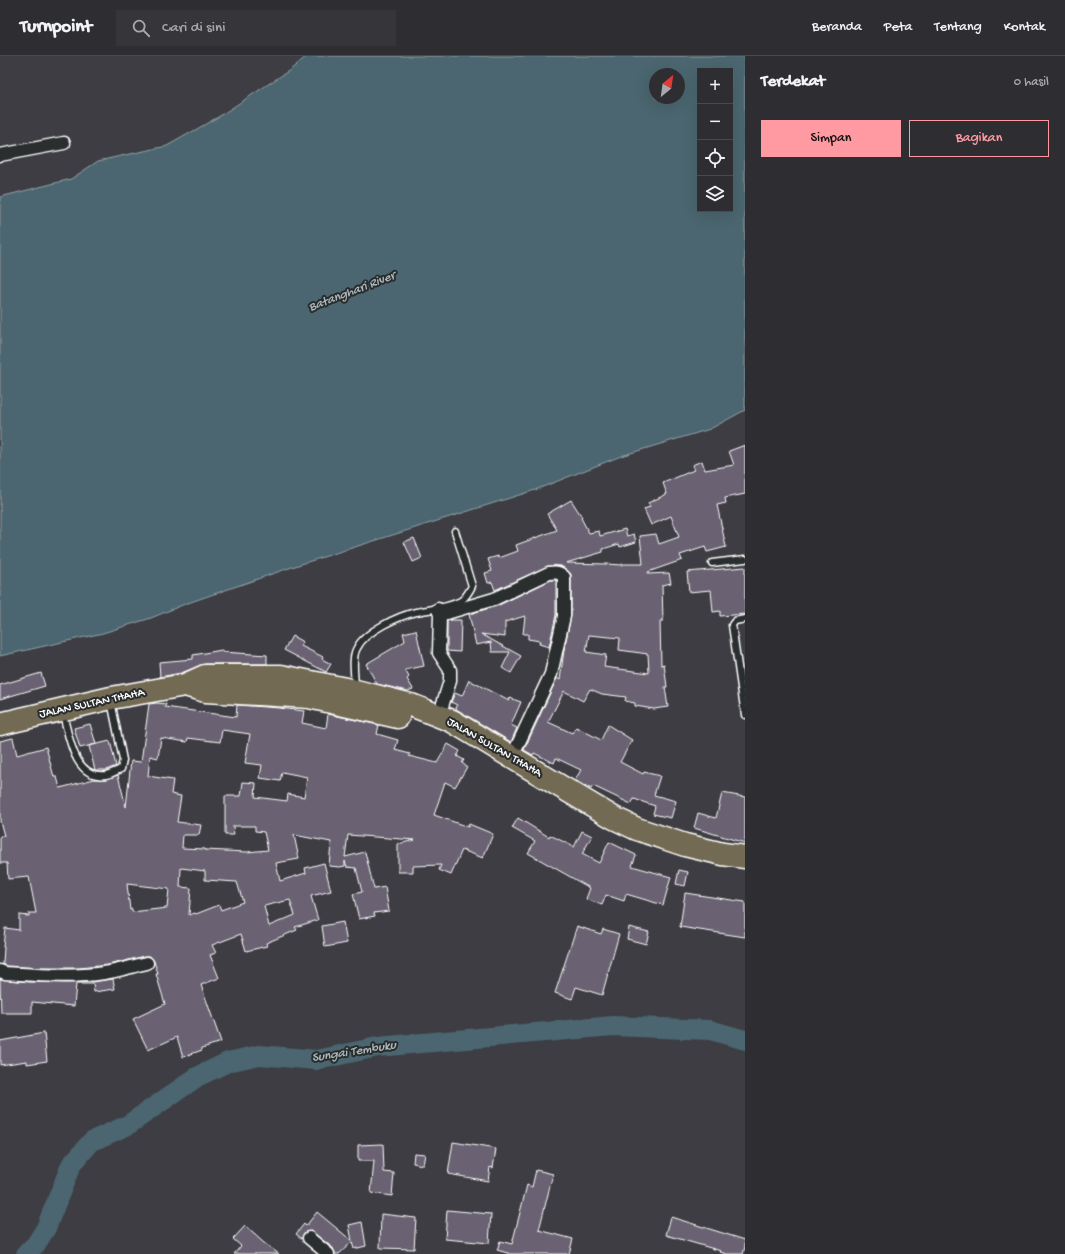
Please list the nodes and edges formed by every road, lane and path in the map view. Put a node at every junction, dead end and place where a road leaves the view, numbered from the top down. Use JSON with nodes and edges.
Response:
{"nodes":[{"id":1,"x":64,"y":143,"type":"dead end"},
{"id":2,"x":0,"y":155,"type":"edge"},
{"id":3,"x":455,"y":531,"type":"dead end"},
{"id":4,"x":745,"y":559,"type":"edge"},
{"id":5,"x":712,"y":563,"type":"dead end"},
{"id":6,"x":439,"y":612,"type":"junction"},
{"id":7,"x":745,"y":619,"type":"edge"},
{"id":8,"x":745,"y":662,"type":"edge"},
{"id":9,"x":738,"y":663,"type":"junction"},
{"id":10,"x":111,"y":698,"type":"junction"},
{"id":11,"x":354,"y":699,"type":"junction"},
{"id":12,"x":62,"y":710,"type":"junction"},
{"id":13,"x":745,"y":714,"type":"edge"},
{"id":14,"x":439,"y":716,"type":"junction"},
{"id":15,"x":0,"y":724,"type":"edge"},
{"id":16,"x":512,"y":757,"type":"junction"},
{"id":17,"x":549,"y":788,"type":"junction"},
{"id":18,"x":745,"y":857,"type":"edge"},
{"id":19,"x":745,"y":869,"type":"edge"},
{"id":20,"x":147,"y":963,"type":"dead end"},
{"id":21,"x":0,"y":971,"type":"edge"},
{"id":22,"x":309,"y":1238,"type":"dead end"},
{"id":23,"x":328,"y":1254,"type":"edge"}],
"edges":[{"from":1,"to":2,"type":"street"},
{"from":3,"to":6,"type":"lane"},
{"from":4,"to":5,"type":"lane"},
{"from":6,"to":11,"type":"lane"},
{"from":6,"to":14,"type":"street"},
{"from":6,"to":16,"type":"street"},
{"from":7,"to":9,"type":"lane"},
{"from":8,"to":9,"type":"lane"},
{"from":9,"to":13,"type":"lane"},
{"from":10,"to":11,"type":"highway","name":"JALAN SULTAN THAHA"},
{"from":10,"to":12,"type":"highway","name":"JALAN SULTAN THAHA"},
{"from":10,"to":12,"type":"lane"},
{"from":11,"to":14,"type":"highway","name":"JALAN SULTAN THAHA"},
{"from":11,"to":17,"type":"highway","name":"JALAN SULTAN THAHA"},
{"from":12,"to":15,"type":"highway","name":"JALAN SULTAN THAHA"},
{"from":14,"to":16,"type":"highway","name":"JALAN SULTAN THAHA"},
{"from":16,"to":17,"type":"highway","name":"JALAN SULTAN THAHA"},
{"from":17,"to":18,"type":"highway","name":"JALAN SULTAN THAHA"},
{"from":17,"to":19,"type":"highway","name":"JALAN SULTAN THAHA"},
{"from":20,"to":21,"type":"street"},
{"from":22,"to":23,"type":"street"}]}
